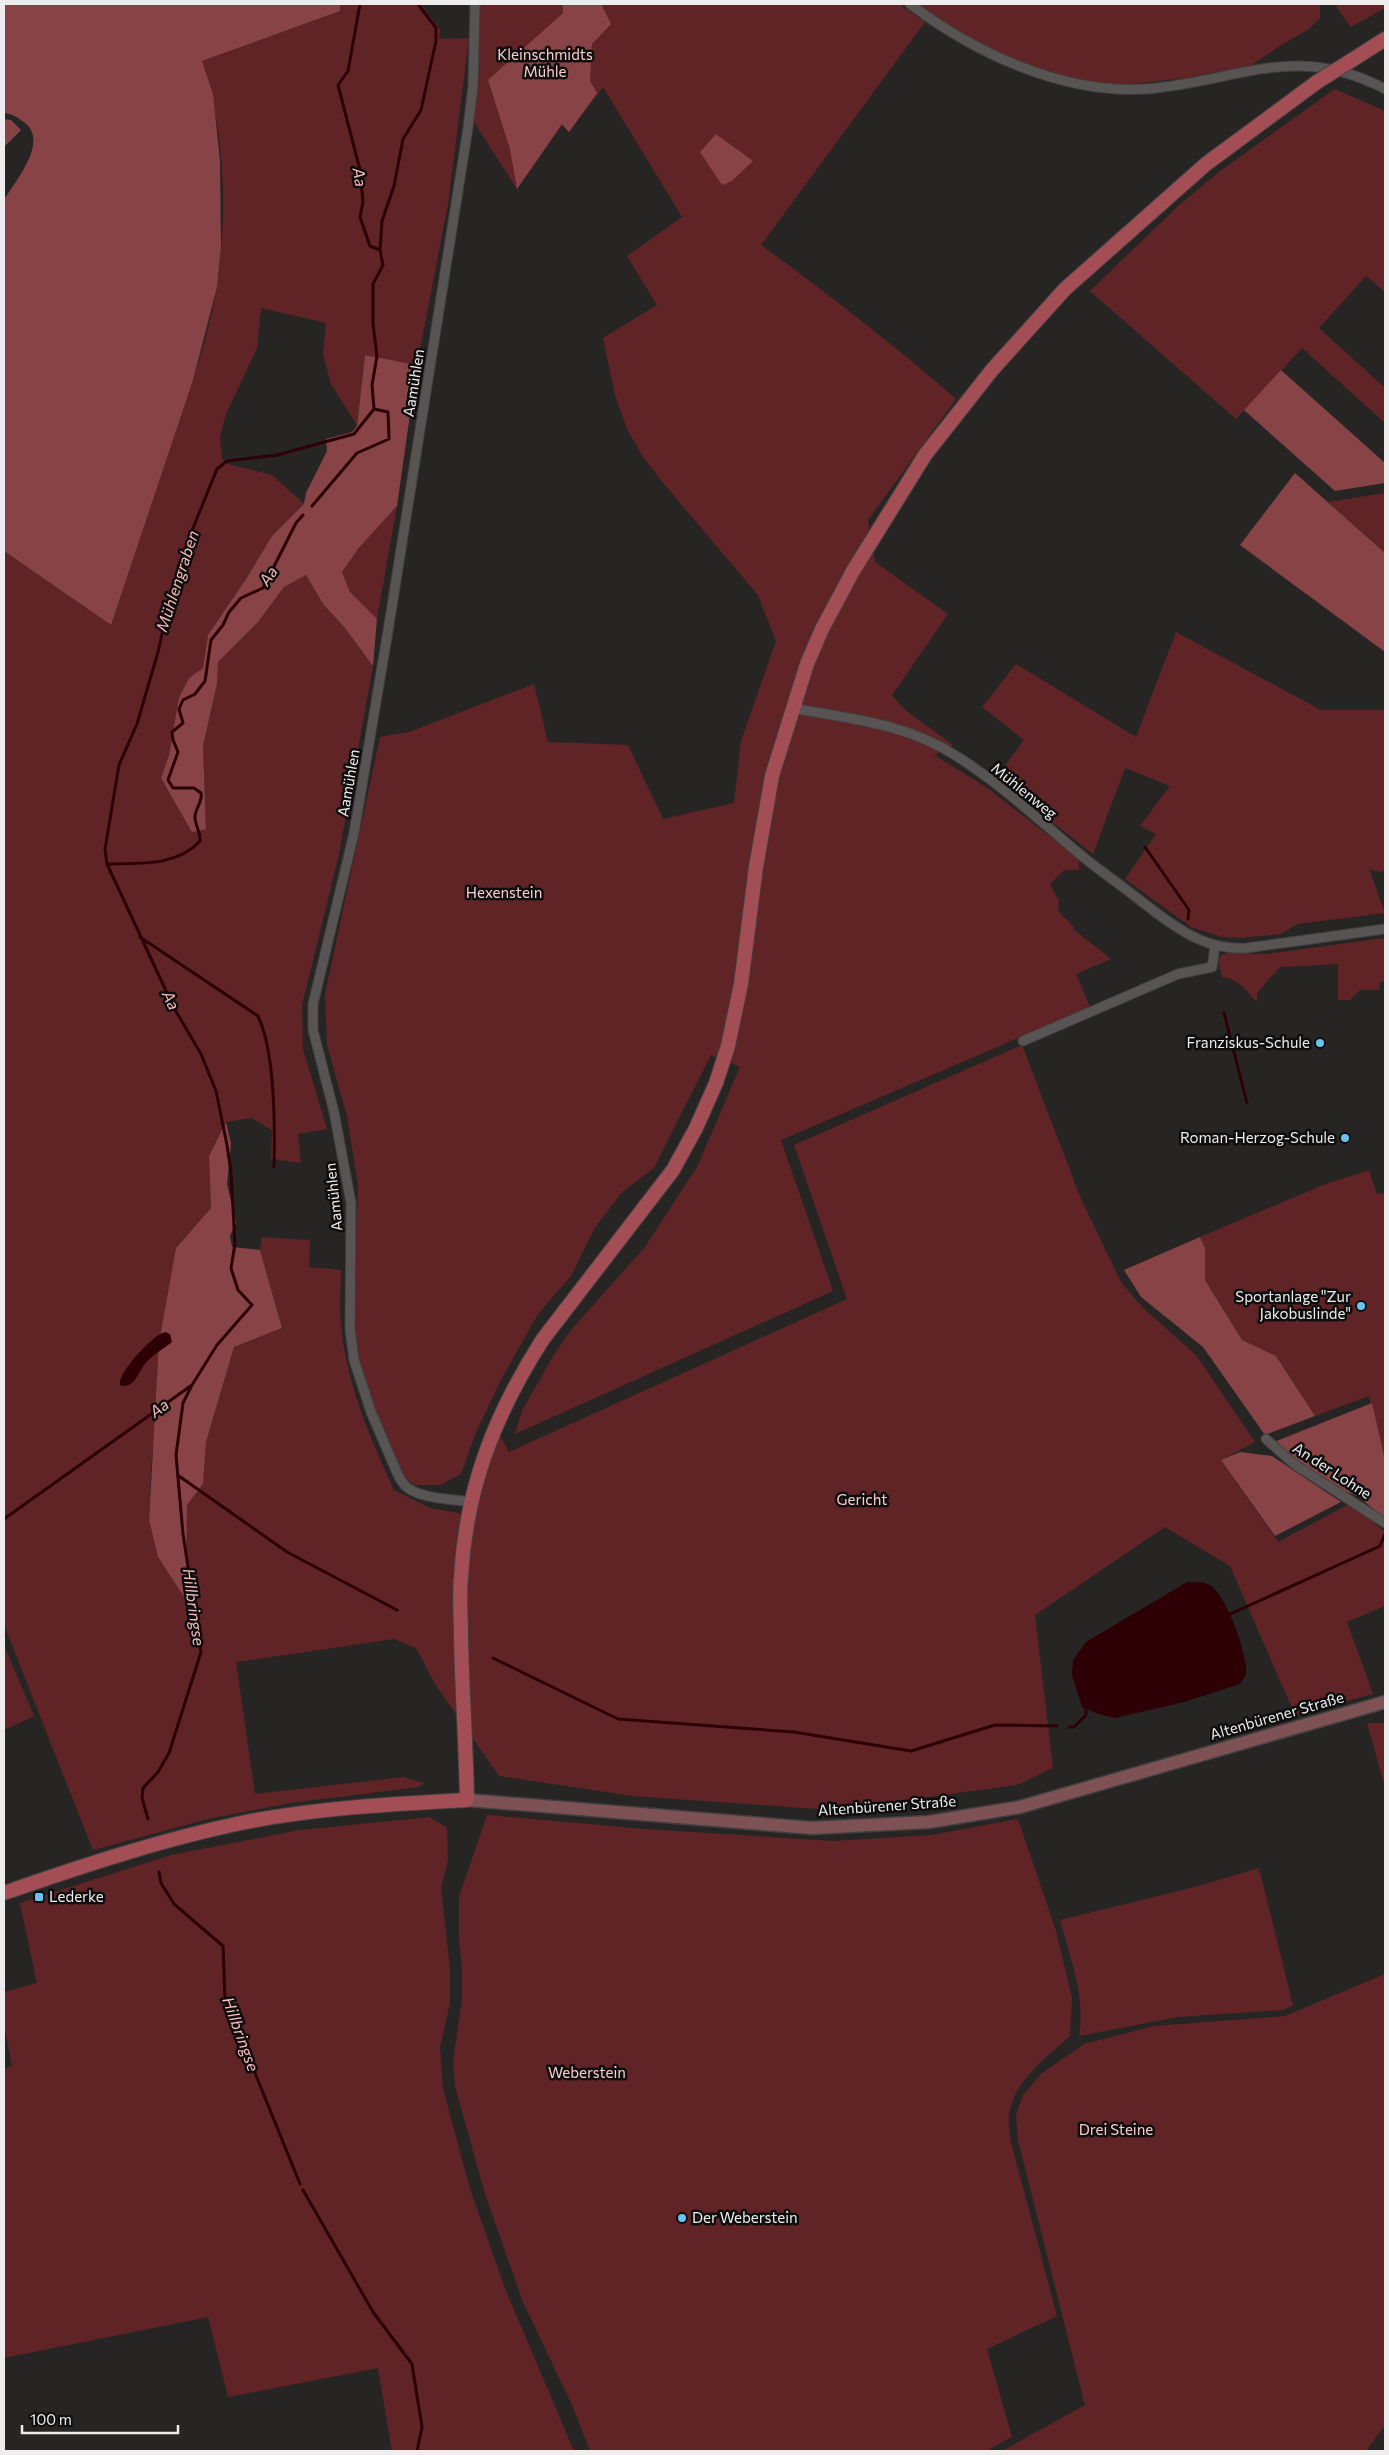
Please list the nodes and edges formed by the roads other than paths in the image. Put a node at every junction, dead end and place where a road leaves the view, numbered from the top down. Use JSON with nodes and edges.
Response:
{"nodes":[{"id":1,"x":475,"y":4,"type":"edge"},
{"id":2,"x":910,"y":4,"type":"edge"},
{"id":3,"x":1385,"y":39,"type":"edge"},
{"id":4,"x":1385,"y":89,"type":"edge"},
{"id":5,"x":792,"y":708,"type":"junction"},
{"id":6,"x":1385,"y":929,"type":"edge"},
{"id":7,"x":1216,"y":946,"type":"junction"},
{"id":8,"x":1023,"y":1041,"type":"dead end"},
{"id":9,"x":1266,"y":1439,"type":"dead end"},
{"id":10,"x":471,"y":1502,"type":"junction"},
{"id":11,"x":1385,"y":1524,"type":"edge"},
{"id":12,"x":1385,"y":1702,"type":"edge"},
{"id":13,"x":467,"y":1800,"type":"junction"},
{"id":14,"x":4,"y":1893,"type":"edge"}],
"edges":[{"from":1,"to":10,"type":"street","name":"Aamühlen"},
{"from":2,"to":4,"type":"street"},
{"from":3,"to":5,"type":"main road","bridge":true},
{"from":5,"to":7,"type":"street","name":"Mühlenweg"},
{"from":5,"to":10,"type":"main road"},
{"from":6,"to":7,"type":"street","name":"Mühlenweg"},
{"from":7,"to":8,"type":"street"},
{"from":9,"to":11,"type":"street","name":"An der Lohne"},
{"from":10,"to":13,"type":"main road"},
{"from":12,"to":13,"type":"street","name":"Altenbürener Straße"},
{"from":13,"to":14,"type":"main road"}]}
